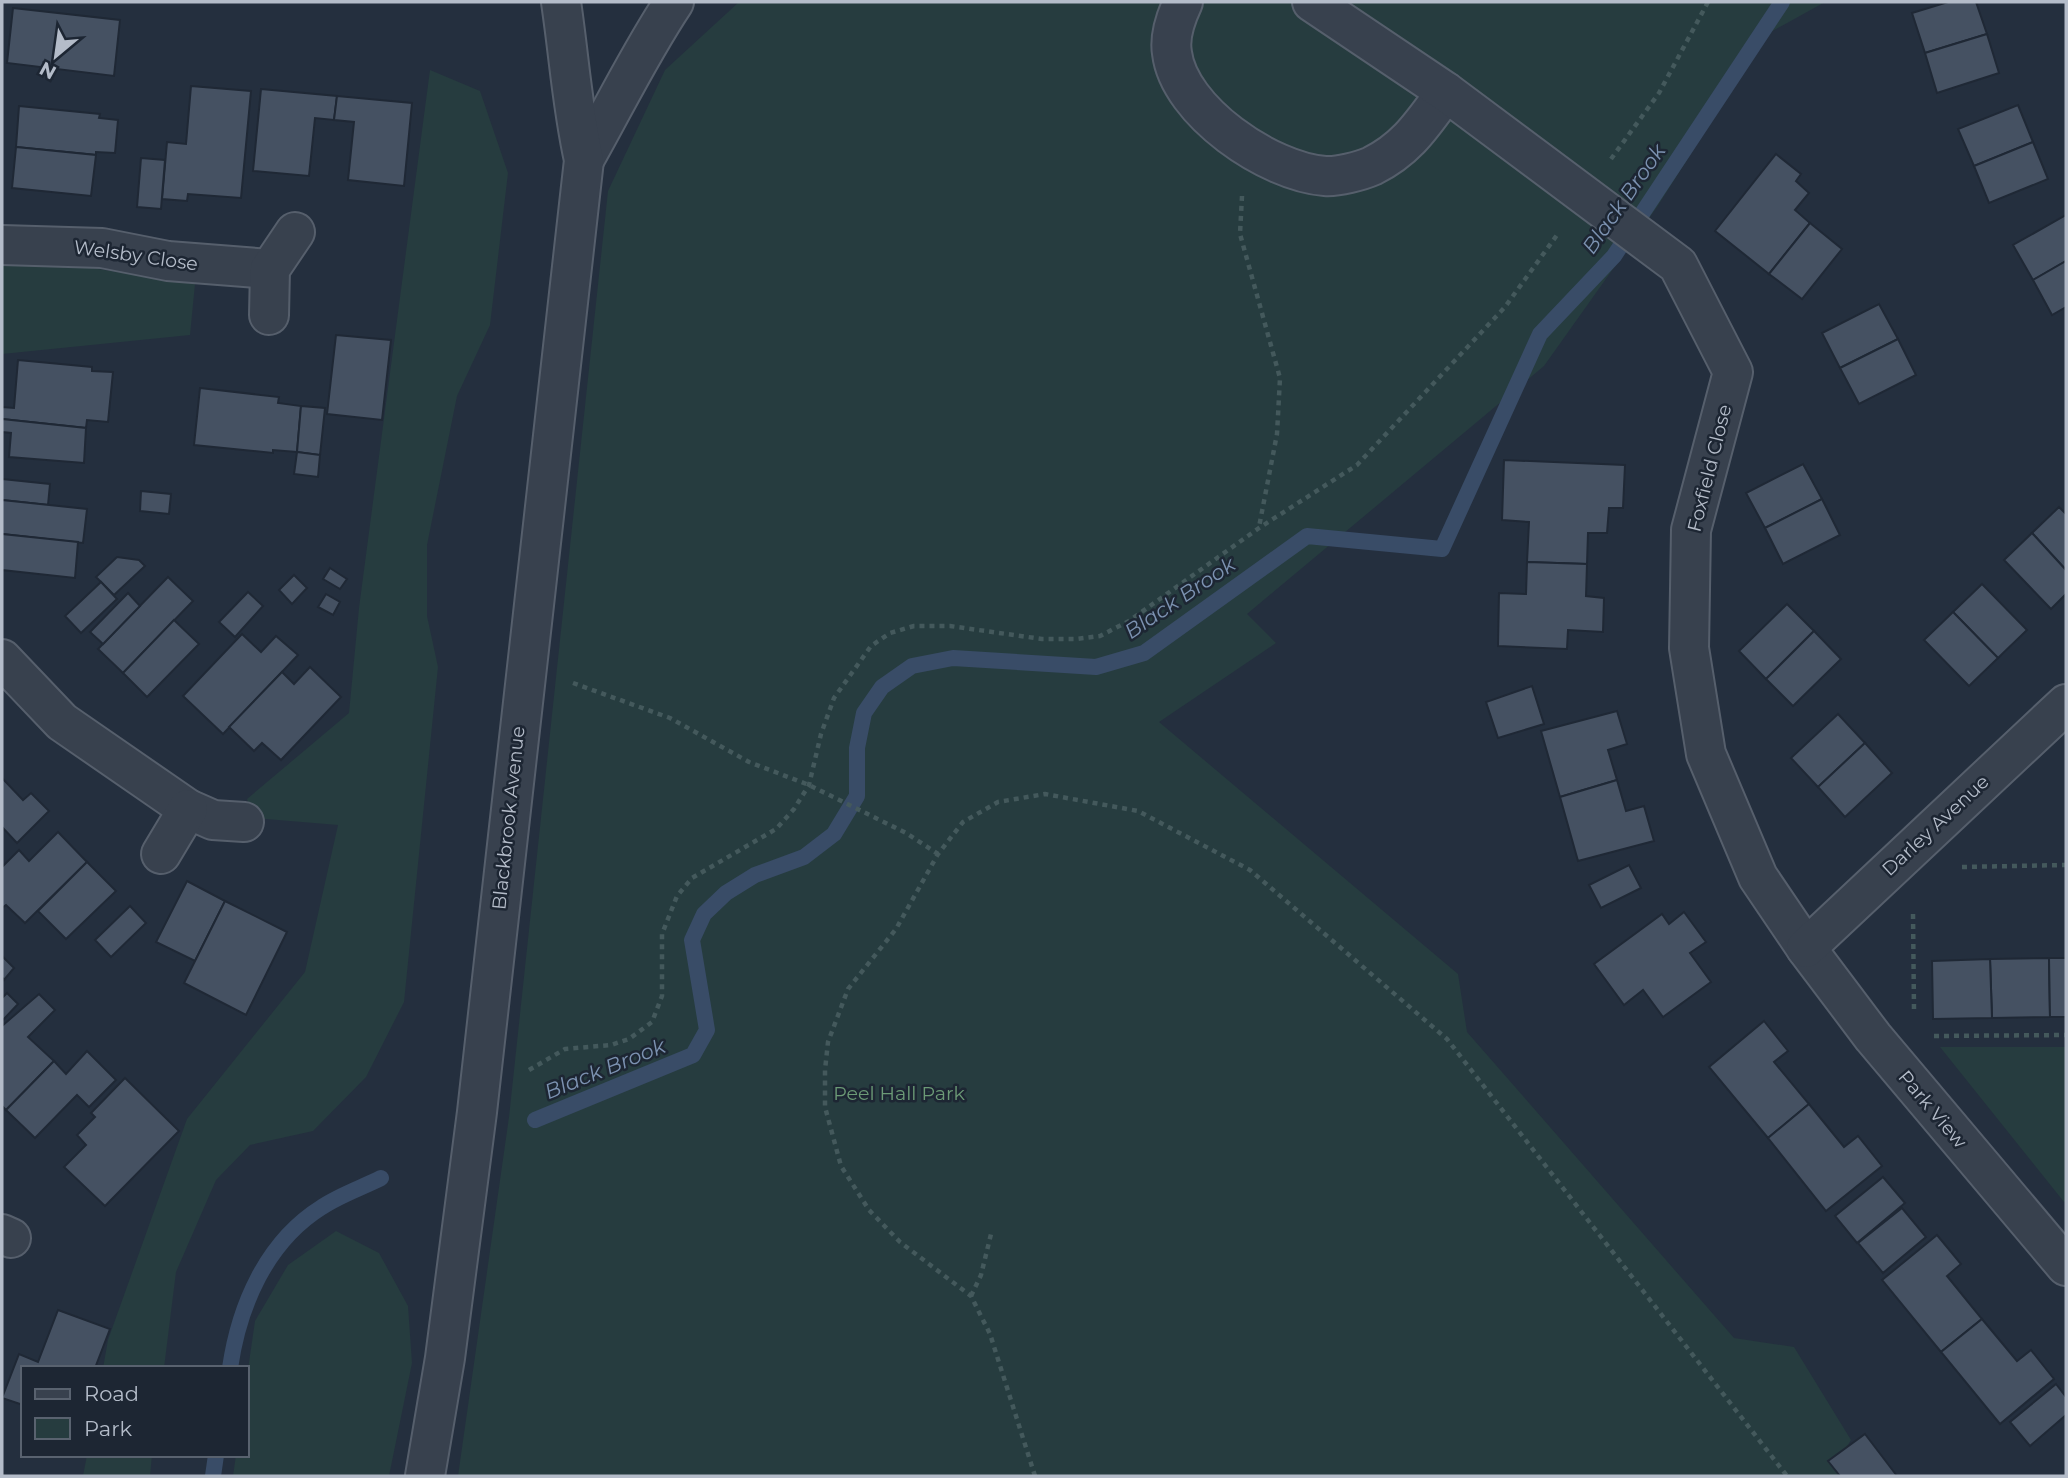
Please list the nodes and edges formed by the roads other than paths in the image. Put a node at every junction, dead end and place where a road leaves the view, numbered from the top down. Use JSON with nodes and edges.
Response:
{"nodes":[{"id":1,"x":561,"y":2,"type":"edge"},
{"id":2,"x":674,"y":2,"type":"edge"},
{"id":3,"x":1183,"y":2,"type":"edge"},
{"id":4,"x":1312,"y":2,"type":"edge"},
{"id":5,"x":1446,"y":92,"type":"junction"},
{"id":6,"x":584,"y":160,"type":"junction"},
{"id":7,"x":295,"y":232,"type":"dead end"},
{"id":8,"x":2,"y":245,"type":"edge"},
{"id":9,"x":270,"y":269,"type":"junction"},
{"id":10,"x":269,"y":315,"type":"dead end"},
{"id":11,"x":2,"y":659,"type":"edge"},
{"id":12,"x":2066,"y":704,"type":"edge"},
{"id":13,"x":188,"y":809,"type":"junction"},
{"id":14,"x":244,"y":822,"type":"dead end"},
{"id":15,"x":161,"y":854,"type":"dead end"},
{"id":16,"x":1806,"y":948,"type":"junction"},
{"id":17,"x":2066,"y":1266,"type":"edge"},
{"id":18,"x":425,"y":1476,"type":"edge"}],
"edges":[{"from":1,"to":6,"type":"street","name":"Blackbrook Avenue"},
{"from":2,"to":6,"type":"street","name":"Blackbrook Avenue"},
{"from":3,"to":5,"type":"street"},
{"from":4,"to":5,"type":"street","name":"Foxfield Close"},
{"from":5,"to":16,"type":"street","name":"Foxfield Close"},
{"from":6,"to":18,"type":"street","name":"Blackbrook Avenue"},
{"from":7,"to":9,"type":"street"},
{"from":8,"to":9,"type":"street","name":"Welsby Close"},
{"from":9,"to":10,"type":"street"},
{"from":11,"to":13,"type":"street"},
{"from":12,"to":16,"type":"street","name":"Darley Avenue"},
{"from":13,"to":14,"type":"street"},
{"from":13,"to":15,"type":"street"},
{"from":16,"to":17,"type":"street","name":"Park View"}]}
